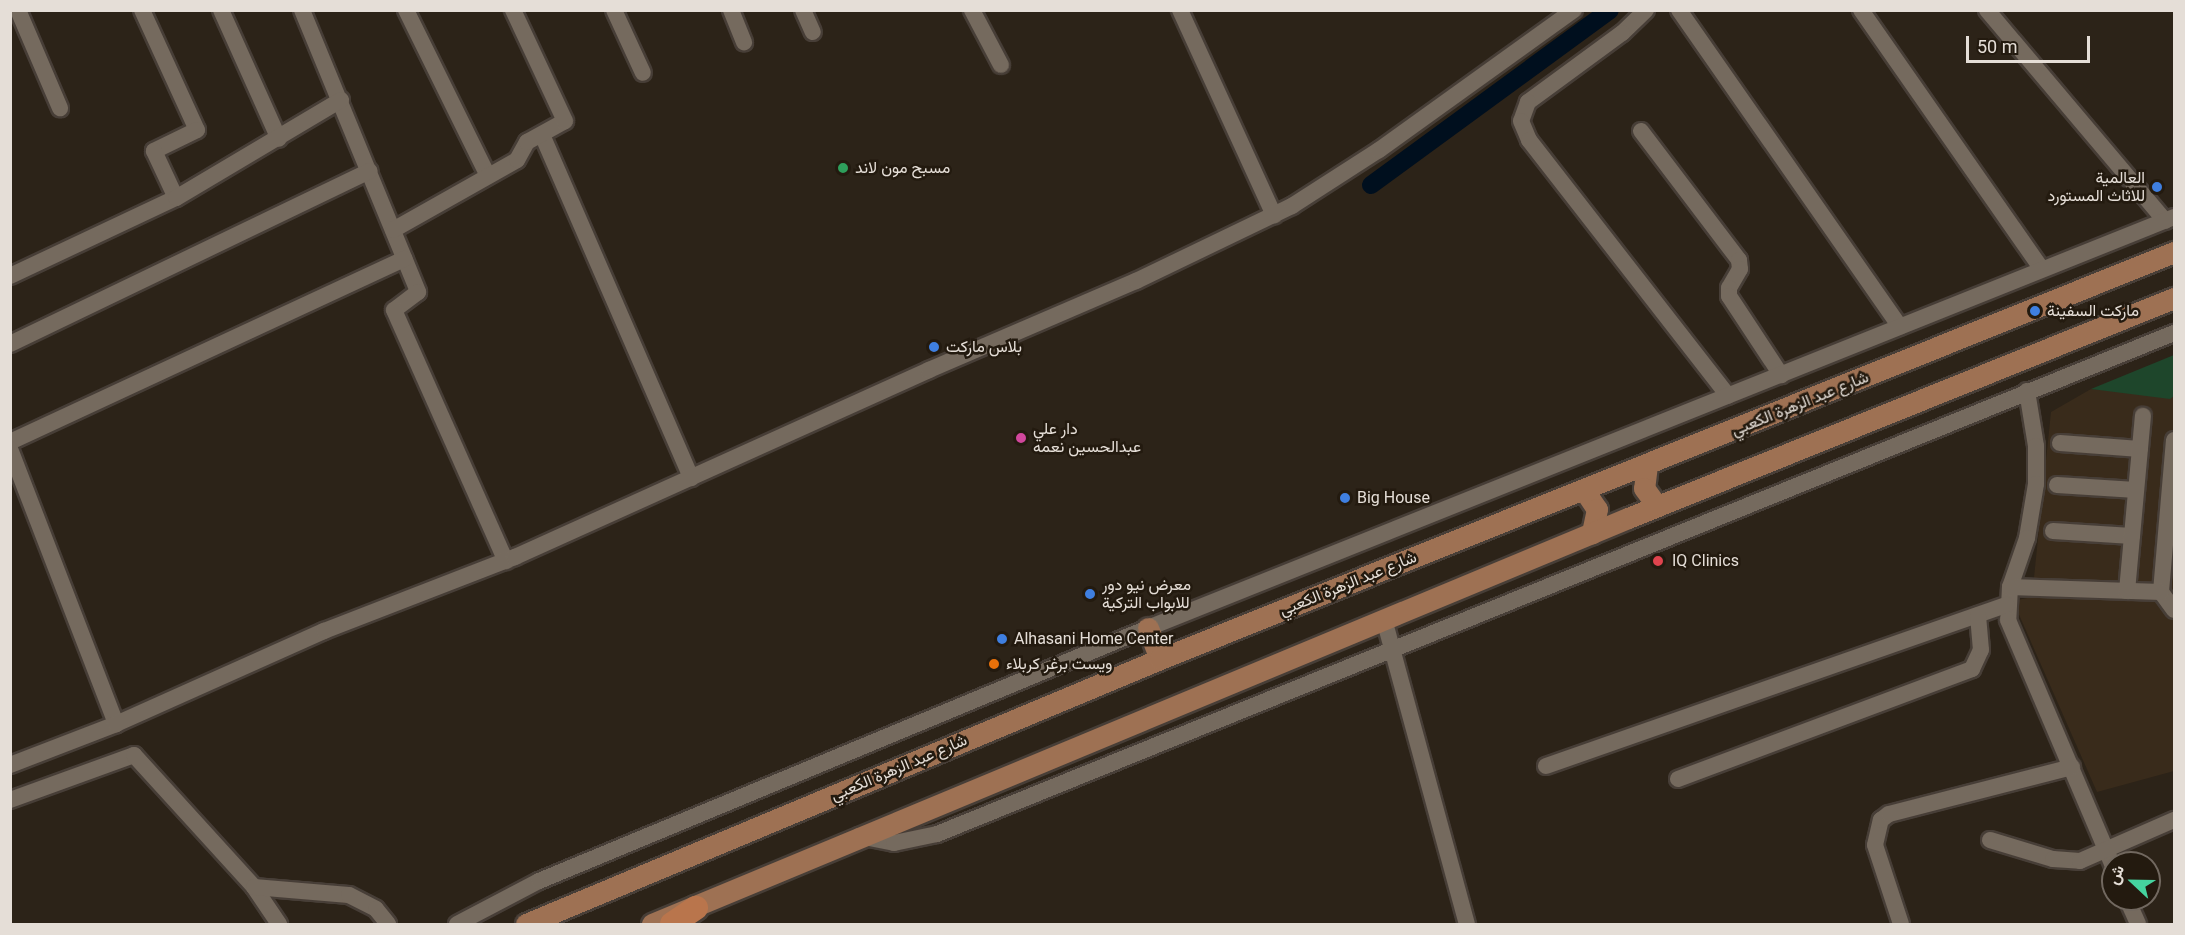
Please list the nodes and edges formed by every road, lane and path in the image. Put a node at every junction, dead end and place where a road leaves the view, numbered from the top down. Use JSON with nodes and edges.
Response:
{"nodes":[{"id":1,"x":18,"y":10,"type":"edge"},
{"id":2,"x":142,"y":10,"type":"edge"},
{"id":3,"x":220,"y":10,"type":"edge"},
{"id":4,"x":302,"y":10,"type":"edge"},
{"id":5,"x":406,"y":10,"type":"edge"},
{"id":6,"x":513,"y":10,"type":"edge"},
{"id":7,"x":614,"y":10,"type":"edge"},
{"id":8,"x":730,"y":10,"type":"edge"},
{"id":9,"x":803,"y":10,"type":"edge"},
{"id":10,"x":972,"y":10,"type":"edge"},
{"id":11,"x":1179,"y":10,"type":"edge"},
{"id":12,"x":1574,"y":10,"type":"edge"},
{"id":13,"x":1646,"y":10,"type":"edge"},
{"id":14,"x":1679,"y":10,"type":"edge"},
{"id":15,"x":1861,"y":10,"type":"edge"},
{"id":16,"x":1987,"y":10,"type":"edge"},
{"id":17,"x":813,"y":33,"type":"dead end"},
{"id":18,"x":744,"y":42,"type":"dead end"},
{"id":19,"x":1000,"y":65,"type":"dead end"},
{"id":20,"x":643,"y":73,"type":"dead end"},
{"id":21,"x":341,"y":100,"type":"junction"},
{"id":22,"x":60,"y":108,"type":"dead end"},
{"id":23,"x":1641,"y":131,"type":"dead end"},
{"id":24,"x":543,"y":137,"type":"junction"},
{"id":25,"x":279,"y":139,"type":"junction"},
{"id":26,"x":369,"y":171,"type":"junction"},
{"id":27,"x":488,"y":176,"type":"junction"},
{"id":28,"x":176,"y":198,"type":"junction"},
{"id":29,"x":1274,"y":215,"type":"junction"},
{"id":30,"x":2170,"y":219,"type":"edge"},
{"id":31,"x":393,"y":230,"type":"junction"},
{"id":32,"x":2175,"y":252,"type":"edge"},
{"id":33,"x":405,"y":259,"type":"junction"},
{"id":34,"x":2042,"y":269,"type":"junction"},
{"id":35,"x":10,"y":276,"type":"edge"},
{"id":36,"x":2170,"y":301,"type":"edge"},
{"id":37,"x":1900,"y":327,"type":"junction"},
{"id":38,"x":2175,"y":333,"type":"edge"},
{"id":39,"x":10,"y":344,"type":"edge"},
{"id":40,"x":1781,"y":375,"type":"junction"},
{"id":41,"x":2027,"y":391,"type":"junction"},
{"id":42,"x":1728,"y":396,"type":"junction"},
{"id":43,"x":2143,"y":416,"type":"dead end"},
{"id":44,"x":2175,"y":440,"type":"edge"},
{"id":45,"x":10,"y":442,"type":"edge"},
{"id":46,"x":2060,"y":443,"type":"dead end"},
{"id":47,"x":10,"y":449,"type":"edge"},
{"id":48,"x":2140,"y":449,"type":"junction"},
{"id":49,"x":1647,"y":465,"type":"junction"},
{"id":50,"x":691,"y":478,"type":"junction"},
{"id":51,"x":2057,"y":485,"type":"dead end"},
{"id":52,"x":1584,"y":489,"type":"junction"},
{"id":53,"x":2136,"y":490,"type":"junction"},
{"id":54,"x":1658,"y":506,"type":"junction"},
{"id":55,"x":2053,"y":531,"type":"dead end"},
{"id":56,"x":1592,"y":533,"type":"junction"},
{"id":57,"x":2132,"y":536,"type":"junction"},
{"id":58,"x":506,"y":561,"type":"junction"},
{"id":59,"x":2010,"y":587,"type":"junction"},
{"id":60,"x":2127,"y":591,"type":"junction"},
{"id":61,"x":2161,"y":592,"type":"junction"},
{"id":62,"x":2007,"y":605,"type":"junction"},
{"id":63,"x":2175,"y":610,"type":"edge"},
{"id":64,"x":1978,"y":615,"type":"junction"},
{"id":65,"x":1384,"y":619,"type":"junction"},
{"id":66,"x":1148,"y":628,"type":"junction"},
{"id":67,"x":1392,"y":646,"type":"junction"},
{"id":68,"x":1160,"y":659,"type":"junction"},
{"id":69,"x":116,"y":724,"type":"junction"},
{"id":70,"x":10,"y":765,"type":"edge"},
{"id":71,"x":1546,"y":766,"type":"dead end"},
{"id":72,"x":2072,"y":767,"type":"junction"},
{"id":73,"x":1678,"y":779,"type":"dead end"},
{"id":74,"x":10,"y":800,"type":"edge"},
{"id":75,"x":2175,"y":820,"type":"edge"},
{"id":76,"x":859,"y":836,"type":"junction"},
{"id":77,"x":1990,"y":840,"type":"dead end"},
{"id":78,"x":2107,"y":851,"type":"edge"},
{"id":79,"x":2123,"y":851,"type":"edge"},
{"id":80,"x":2101,"y":860,"type":"edge"},
{"id":81,"x":254,"y":887,"type":"junction"},
{"id":82,"x":696,"y":908,"type":"junction"},
{"id":83,"x":279,"y":924,"type":"edge"},
{"id":84,"x":388,"y":924,"type":"edge"},
{"id":85,"x":457,"y":924,"type":"edge"},
{"id":86,"x":526,"y":924,"type":"edge"},
{"id":87,"x":652,"y":924,"type":"edge"},
{"id":88,"x":672,"y":924,"type":"edge"},
{"id":89,"x":1467,"y":924,"type":"edge"},
{"id":90,"x":1901,"y":924,"type":"edge"}],
"edges":[{"from":1,"to":22,"type":"street"},
{"from":2,"to":28,"type":"street"},
{"from":3,"to":25,"type":"street"},
{"from":4,"to":21,"type":"street"},
{"from":5,"to":27,"type":"street"},
{"from":6,"to":24,"type":"street"},
{"from":7,"to":20,"type":"street"},
{"from":8,"to":18,"type":"street"},
{"from":9,"to":17,"type":"street"},
{"from":10,"to":19,"type":"street"},
{"from":11,"to":29,"type":"street"},
{"from":12,"to":29,"type":"street"},
{"from":13,"to":42,"type":"street"},
{"from":14,"to":37,"type":"street"},
{"from":15,"to":34,"type":"street"},
{"from":16,"to":30,"type":"street"},
{"from":21,"to":25,"type":"street"},
{"from":21,"to":26,"type":"street"},
{"from":23,"to":40,"type":"street"},
{"from":24,"to":27,"type":"street"},
{"from":24,"to":50,"type":"street"},
{"from":25,"to":28,"type":"street"},
{"from":26,"to":31,"type":"street"},
{"from":26,"to":39,"type":"street"},
{"from":27,"to":31,"type":"street"},
{"from":28,"to":35,"type":"street"},
{"from":29,"to":50,"type":"street"},
{"from":30,"to":34,"type":"street"},
{"from":31,"to":33,"type":"street"},
{"from":32,"to":49,"type":"main road","name":"شارع عبد الزهرة الكعبي"},
{"from":33,"to":45,"type":"street"},
{"from":33,"to":58,"type":"street"},
{"from":34,"to":37,"type":"street"},
{"from":36,"to":54,"type":"main road"},
{"from":37,"to":40,"type":"street"},
{"from":38,"to":41,"type":"street"},
{"from":40,"to":42,"type":"street"},
{"from":41,"to":59,"type":"street"},
{"from":41,"to":67,"type":"street"},
{"from":42,"to":66,"type":"street"},
{"from":43,"to":48,"type":"street"},
{"from":44,"to":61,"type":"street"},
{"from":46,"to":48,"type":"street"},
{"from":47,"to":69,"type":"street"},
{"from":48,"to":53,"type":"street"},
{"from":49,"to":52,"type":"main road","name":"شارع عبد الزهرة الكعبي"},
{"from":49,"to":54,"type":"main road"},
{"from":50,"to":58,"type":"street"},
{"from":51,"to":53,"type":"street"},
{"from":52,"to":56,"type":"main road"},
{"from":52,"to":68,"type":"main road","name":"شارع عبد الزهرة الكعبي"},
{"from":53,"to":57,"type":"street"},
{"from":54,"to":56,"type":"main road"},
{"from":55,"to":57,"type":"street"},
{"from":56,"to":65,"type":"main road"},
{"from":57,"to":60,"type":"street"},
{"from":58,"to":69,"type":"street"},
{"from":59,"to":60,"type":"street"},
{"from":59,"to":62,"type":"street"},
{"from":60,"to":61,"type":"street"},
{"from":61,"to":63,"type":"street"},
{"from":62,"to":64,"type":"street"},
{"from":62,"to":72,"type":"street"},
{"from":64,"to":71,"type":"street"},
{"from":64,"to":73,"type":"street"},
{"from":65,"to":67,"type":"street"},
{"from":65,"to":76,"type":"main road"},
{"from":66,"to":68,"type":"main road"},
{"from":66,"to":85,"type":"street"},
{"from":67,"to":76,"type":"street"},
{"from":67,"to":89,"type":"street"},
{"from":68,"to":86,"type":"main road","name":"شارع عبد الزهرة الكعبي"},
{"from":69,"to":70,"type":"street"},
{"from":72,"to":78,"type":"street"},
{"from":72,"to":90,"type":"street"},
{"from":74,"to":81,"type":"street"},
{"from":75,"to":79,"type":"street"},
{"from":76,"to":82,"type":"main road"},
{"from":77,"to":80,"type":"street"},
{"from":81,"to":83,"type":"street"},
{"from":81,"to":84,"type":"street"},
{"from":82,"to":87,"type":"main road"},
{"from":82,"to":88,"type":"highway"}]}
